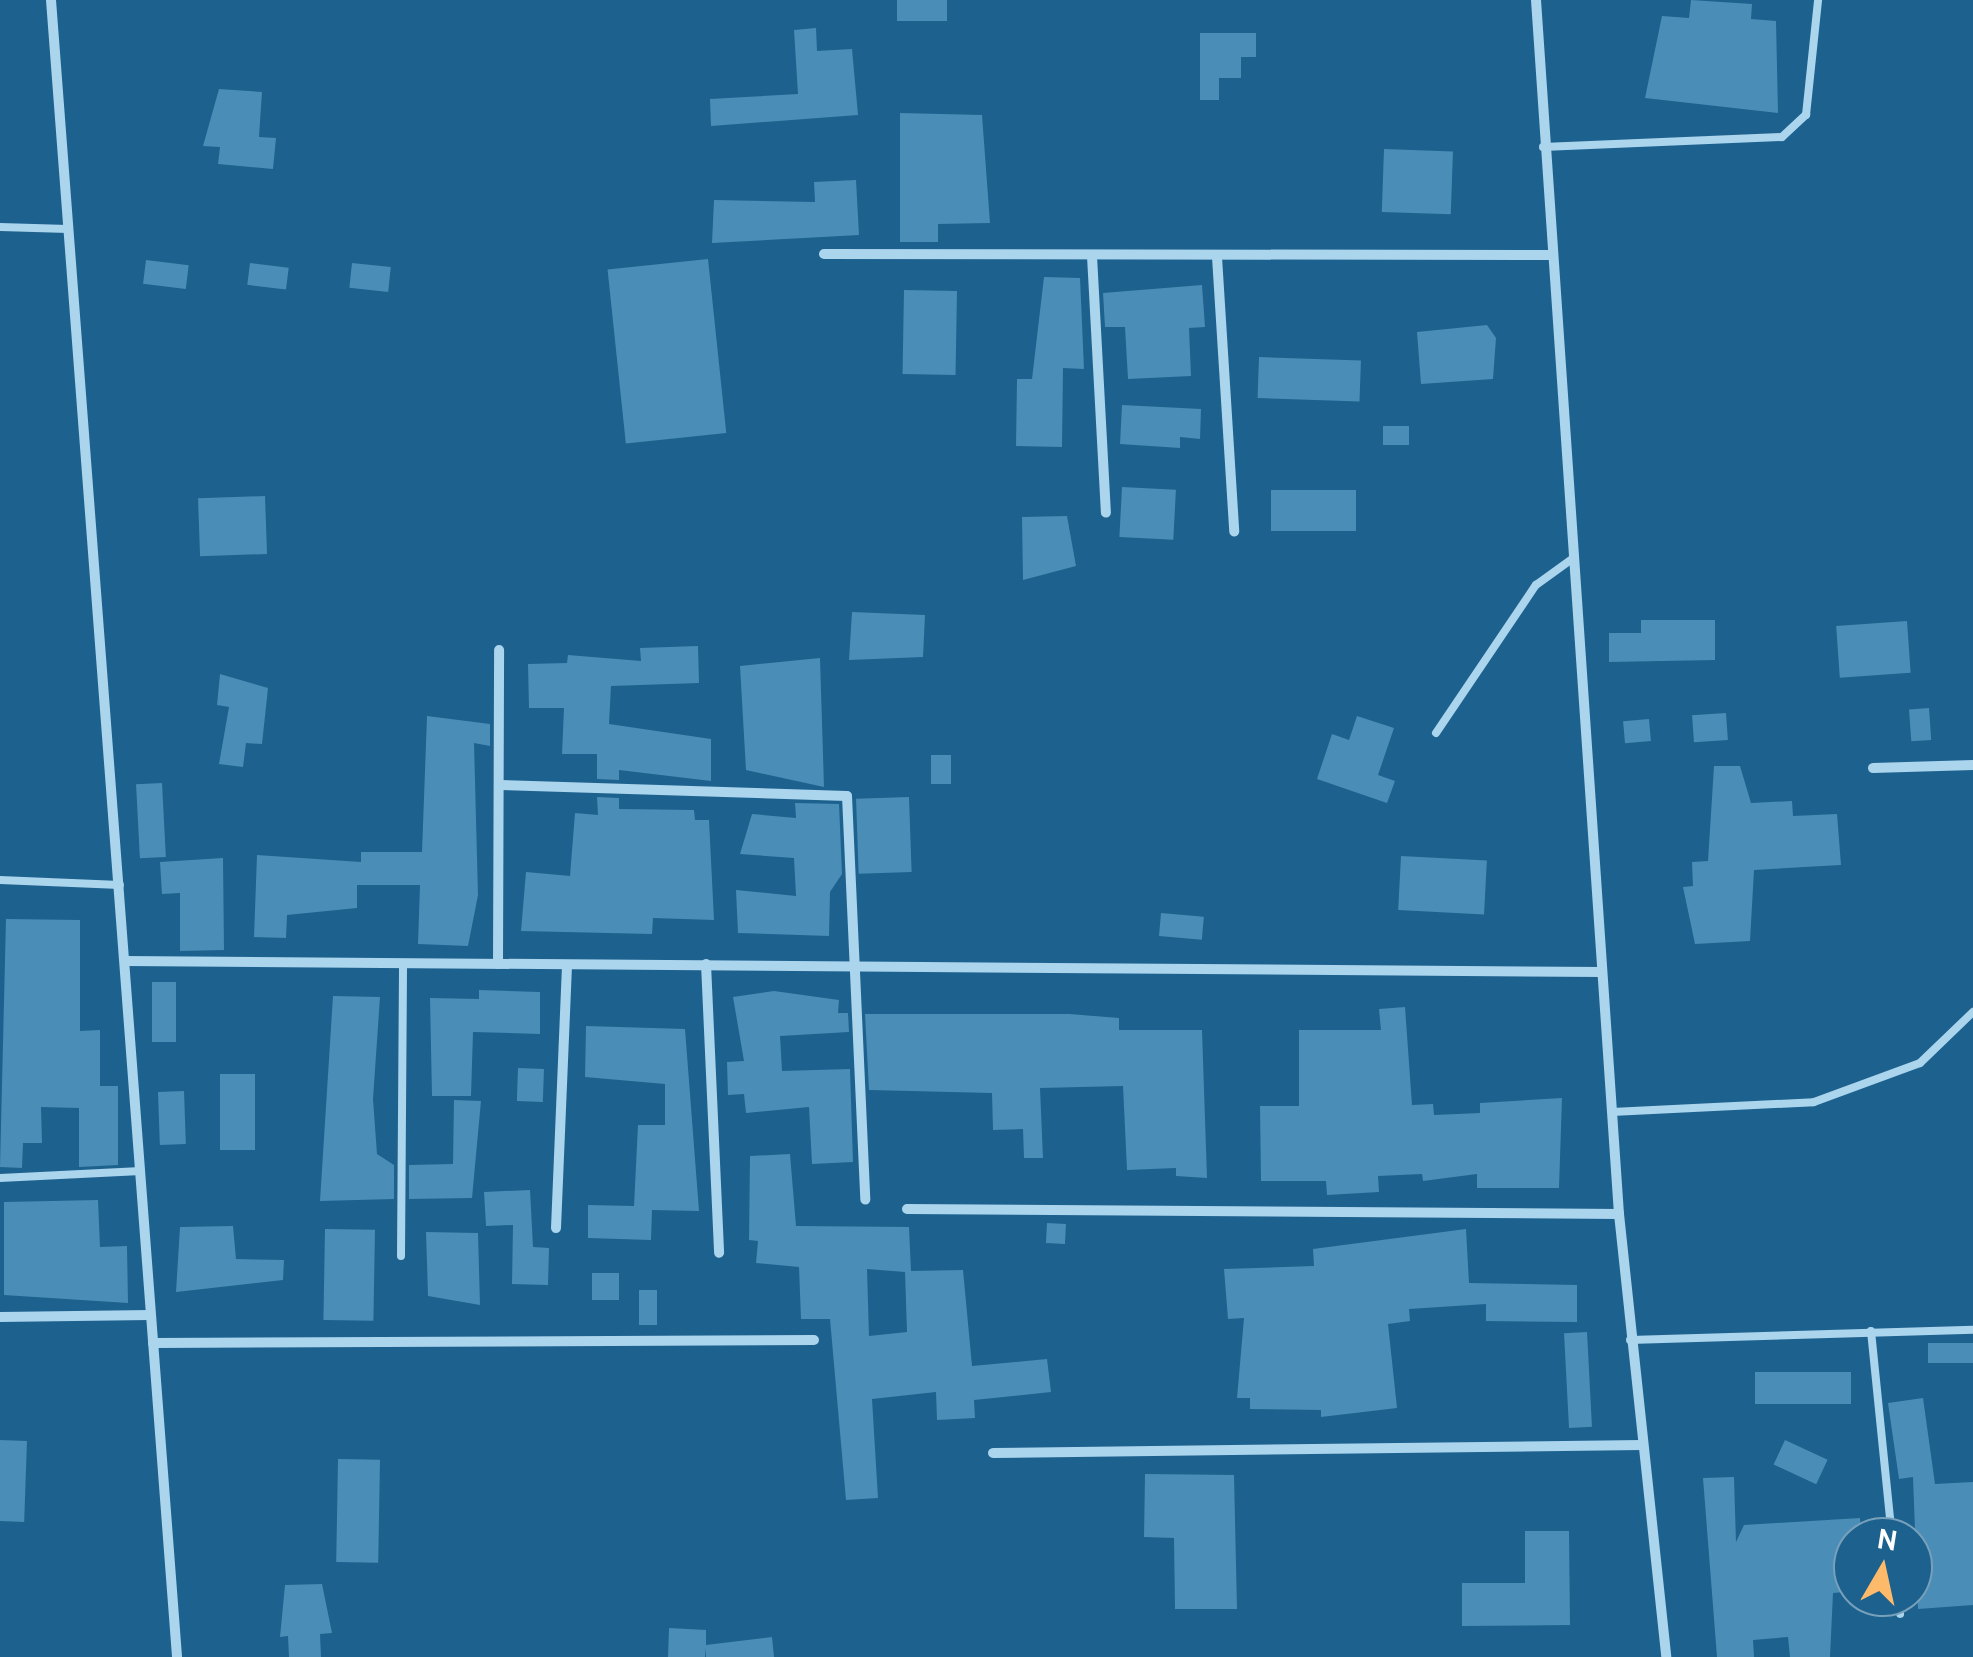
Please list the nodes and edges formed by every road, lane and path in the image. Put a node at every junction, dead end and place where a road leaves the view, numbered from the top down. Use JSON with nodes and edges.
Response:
{"nodes":[{"id":1,"x":51,"y":0,"type":"edge"},
{"id":2,"x":1536,"y":0,"type":"edge"},
{"id":3,"x":1818,"y":0,"type":"edge"},
{"id":4,"x":1544,"y":146,"type":"junction"},
{"id":5,"x":0,"y":228,"type":"edge"},
{"id":6,"x":68,"y":229,"type":"junction"},
{"id":7,"x":824,"y":254,"type":"dead end"},
{"id":8,"x":1549,"y":255,"type":"junction"},
{"id":9,"x":1092,"y":256,"type":"junction"},
{"id":10,"x":1217,"y":256,"type":"junction"},
{"id":11,"x":1106,"y":512,"type":"dead end"},
{"id":12,"x":1234,"y":531,"type":"dead end"},
{"id":13,"x":1572,"y":559,"type":"junction"},
{"id":14,"x":499,"y":650,"type":"dead end"},
{"id":15,"x":1436,"y":732,"type":"dead end"},
{"id":16,"x":1973,"y":765,"type":"edge"},
{"id":17,"x":1873,"y":768,"type":"dead end"},
{"id":18,"x":500,"y":786,"type":"junction"},
{"id":19,"x":0,"y":880,"type":"edge"},
{"id":20,"x":120,"y":885,"type":"junction"},
{"id":21,"x":125,"y":961,"type":"junction"},
{"id":22,"x":498,"y":964,"type":"junction"},
{"id":23,"x":706,"y":964,"type":"junction"},
{"id":24,"x":403,"y":965,"type":"junction"},
{"id":25,"x":567,"y":965,"type":"junction"},
{"id":26,"x":853,"y":970,"type":"junction"},
{"id":27,"x":1602,"y":972,"type":"junction"},
{"id":28,"x":1973,"y":1012,"type":"edge"},
{"id":29,"x":1612,"y":1112,"type":"junction"},
{"id":30,"x":141,"y":1171,"type":"junction"},
{"id":31,"x":0,"y":1178,"type":"edge"},
{"id":32,"x":865,"y":1200,"type":"dead end"},
{"id":33,"x":906,"y":1209,"type":"dead end"},
{"id":34,"x":1620,"y":1214,"type":"junction"},
{"id":35,"x":556,"y":1228,"type":"dead end"},
{"id":36,"x":719,"y":1252,"type":"dead end"},
{"id":37,"x":401,"y":1256,"type":"dead end"},
{"id":38,"x":150,"y":1315,"type":"junction"},
{"id":39,"x":0,"y":1316,"type":"edge"},
{"id":40,"x":1973,"y":1330,"type":"edge"},
{"id":41,"x":1871,"y":1332,"type":"junction"},
{"id":42,"x":814,"y":1340,"type":"dead end"},
{"id":43,"x":1630,"y":1340,"type":"junction"},
{"id":44,"x":153,"y":1343,"type":"junction"},
{"id":45,"x":1642,"y":1445,"type":"junction"},
{"id":46,"x":994,"y":1453,"type":"dead end"},
{"id":47,"x":1890,"y":1517,"type":"edge"},
{"id":48,"x":176,"y":1657,"type":"edge"},
{"id":49,"x":1666,"y":1657,"type":"edge"}],
"edges":[{"from":1,"to":6,"type":"street"},
{"from":2,"to":4,"type":"street"},
{"from":3,"to":4,"type":"lane"},
{"from":4,"to":8,"type":"street"},
{"from":5,"to":6,"type":"lane"},
{"from":6,"to":20,"type":"street"},
{"from":7,"to":9,"type":"street"},
{"from":8,"to":10,"type":"street"},
{"from":8,"to":13,"type":"street"},
{"from":9,"to":10,"type":"street"},
{"from":9,"to":11,"type":"street"},
{"from":10,"to":12,"type":"street"},
{"from":13,"to":15,"type":"lane"},
{"from":13,"to":27,"type":"street"},
{"from":14,"to":18,"type":"street"},
{"from":16,"to":17,"type":"street"},
{"from":18,"to":22,"type":"street"},
{"from":18,"to":26,"type":"street"},
{"from":19,"to":20,"type":"lane"},
{"from":20,"to":21,"type":"street"},
{"from":21,"to":24,"type":"street"},
{"from":21,"to":30,"type":"street"},
{"from":22,"to":24,"type":"street"},
{"from":22,"to":25,"type":"street"},
{"from":23,"to":25,"type":"street"},
{"from":23,"to":26,"type":"street"},
{"from":23,"to":36,"type":"street"},
{"from":24,"to":37,"type":"lane"},
{"from":25,"to":35,"type":"street"},
{"from":26,"to":27,"type":"street"},
{"from":26,"to":32,"type":"street"},
{"from":27,"to":29,"type":"street"},
{"from":28,"to":29,"type":"lane"},
{"from":29,"to":34,"type":"street"},
{"from":30,"to":31,"type":"lane"},
{"from":30,"to":38,"type":"street"},
{"from":33,"to":34,"type":"street"},
{"from":34,"to":43,"type":"street"},
{"from":38,"to":39,"type":"street"},
{"from":38,"to":44,"type":"street"},
{"from":40,"to":41,"type":"lane"},
{"from":41,"to":43,"type":"lane"},
{"from":41,"to":47,"type":"lane"},
{"from":42,"to":44,"type":"street"},
{"from":43,"to":45,"type":"street"},
{"from":44,"to":48,"type":"street"},
{"from":45,"to":46,"type":"street"},
{"from":45,"to":49,"type":"street"}]}
